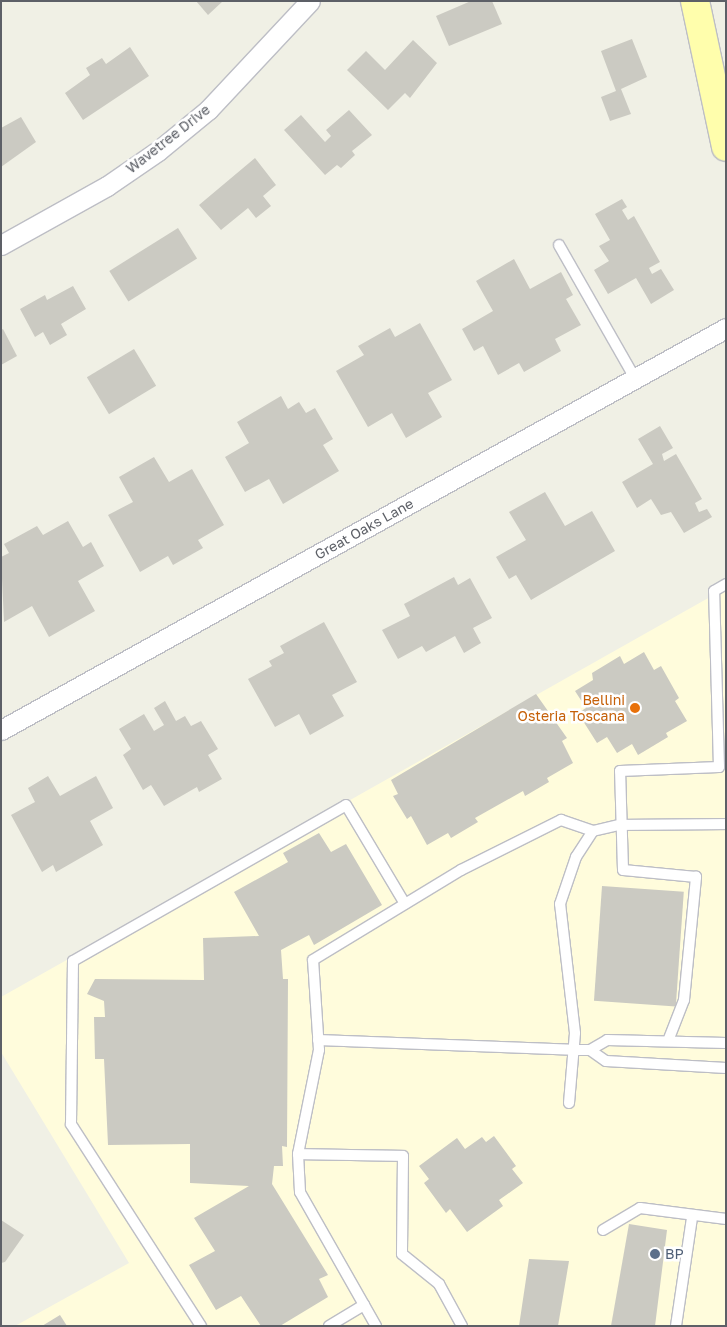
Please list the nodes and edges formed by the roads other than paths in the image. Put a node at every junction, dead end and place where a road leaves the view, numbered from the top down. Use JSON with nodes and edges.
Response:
{"nodes":[{"id":1,"x":310,"y":1,"type":"edge"},
{"id":2,"x":695,"y":1,"type":"edge"},
{"id":3,"x":726,"y":146,"type":"edge"},
{"id":4,"x":1,"y":245,"type":"edge"},
{"id":5,"x":559,"y":245,"type":"dead end"},
{"id":6,"x":726,"y":328,"type":"edge"},
{"id":7,"x":635,"y":378,"type":"junction"},
{"id":8,"x":726,"y":584,"type":"edge"},
{"id":9,"x":1,"y":730,"type":"edge"},
{"id":10,"x":726,"y":824,"type":"edge"},
{"id":11,"x":620,"y":825,"type":"junction"},
{"id":12,"x":593,"y":831,"type":"junction"},
{"id":13,"x":404,"y":904,"type":"junction"},
{"id":14,"x":318,"y":1040,"type":"junction"},
{"id":15,"x":668,"y":1041,"type":"junction"},
{"id":16,"x":726,"y":1043,"type":"edge"},
{"id":17,"x":574,"y":1050,"type":"junction"},
{"id":18,"x":590,"y":1050,"type":"junction"},
{"id":19,"x":726,"y":1068,"type":"edge"},
{"id":20,"x":569,"y":1104,"type":"dead end"},
{"id":21,"x":298,"y":1154,"type":"junction"},
{"id":22,"x":692,"y":1217,"type":"junction"},
{"id":23,"x":726,"y":1220,"type":"edge"},
{"id":24,"x":603,"y":1230,"type":"dead end"},
{"id":25,"x":364,"y":1305,"type":"junction"},
{"id":26,"x":200,"y":1326,"type":"edge"},
{"id":27,"x":329,"y":1326,"type":"edge"},
{"id":28,"x":376,"y":1326,"type":"edge"},
{"id":29,"x":462,"y":1326,"type":"edge"},
{"id":30,"x":676,"y":1326,"type":"edge"}],
"edges":[{"from":1,"to":4,"type":"street","name":"Wavetree Drive"},
{"from":2,"to":3,"type":"main road"},
{"from":5,"to":7,"type":"lane"},
{"from":6,"to":7,"type":"street","name":"Great Oaks Lane"},
{"from":7,"to":9,"type":"street","name":"Great Oaks Lane"},
{"from":8,"to":11,"type":"lane"},
{"from":10,"to":11,"type":"lane"},
{"from":11,"to":12,"type":"lane"},
{"from":11,"to":15,"type":"lane"},
{"from":12,"to":13,"type":"lane"},
{"from":12,"to":17,"type":"lane"},
{"from":13,"to":14,"type":"lane"},
{"from":13,"to":26,"type":"lane"},
{"from":14,"to":17,"type":"lane"},
{"from":14,"to":21,"type":"lane"},
{"from":15,"to":16,"type":"lane"},
{"from":15,"to":18,"type":"lane"},
{"from":17,"to":18,"type":"lane"},
{"from":17,"to":20,"type":"lane"},
{"from":18,"to":19,"type":"lane"},
{"from":21,"to":25,"type":"lane"},
{"from":21,"to":29,"type":"lane"},
{"from":22,"to":23,"type":"lane"},
{"from":22,"to":24,"type":"lane"},
{"from":22,"to":30,"type":"lane"},
{"from":25,"to":27,"type":"lane"},
{"from":25,"to":28,"type":"lane"}]}
